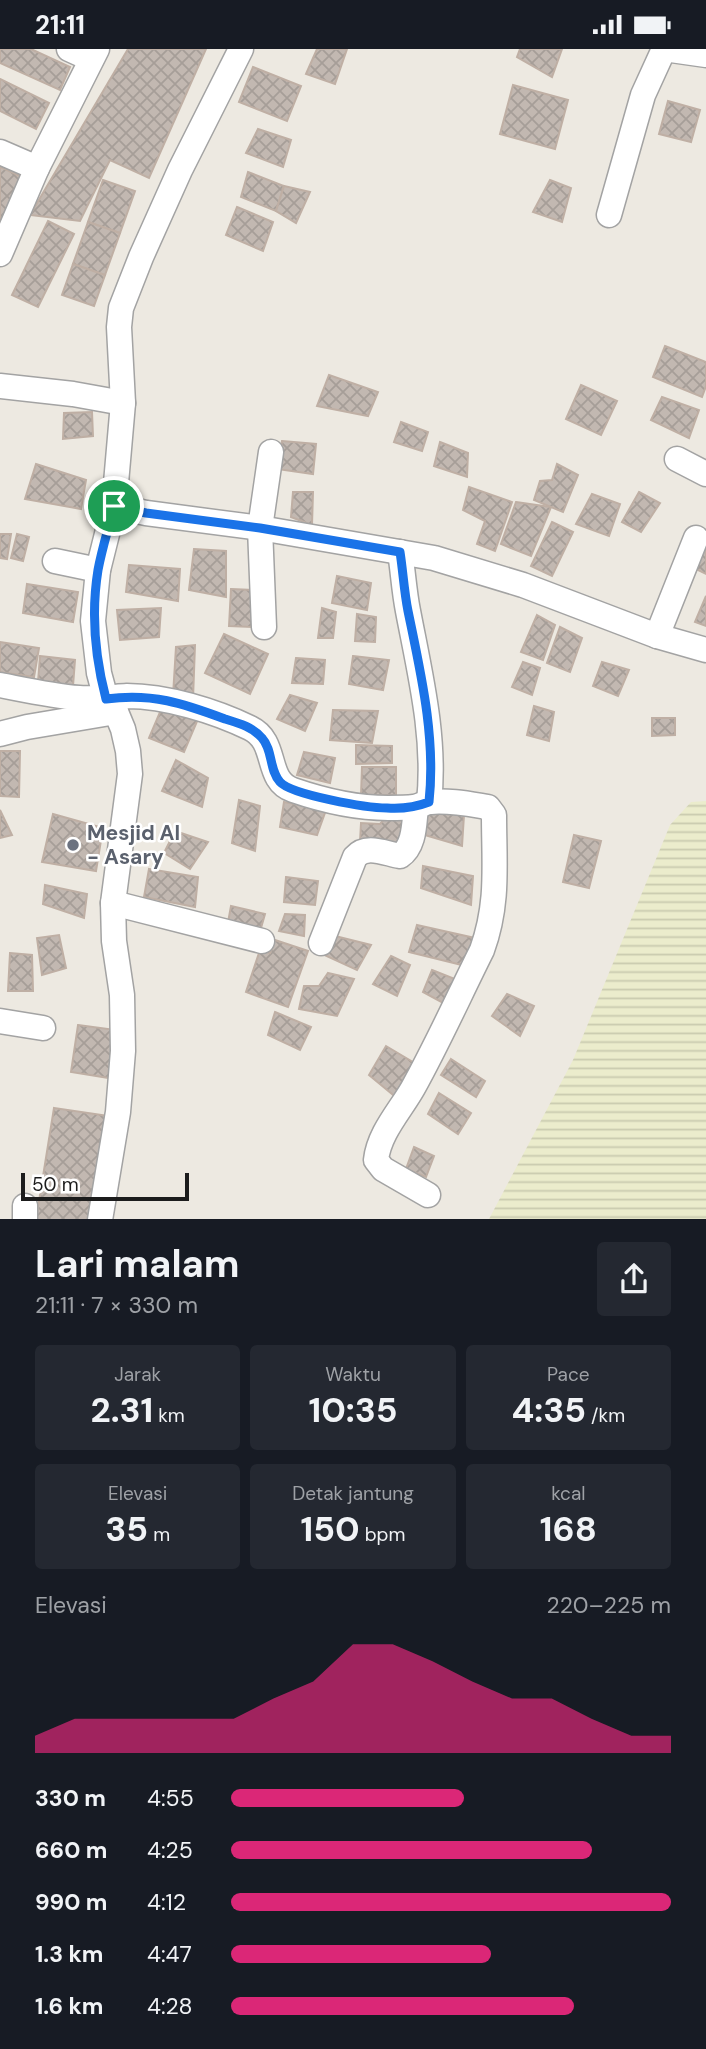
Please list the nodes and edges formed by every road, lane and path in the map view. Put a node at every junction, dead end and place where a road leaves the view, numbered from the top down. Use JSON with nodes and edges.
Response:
{"nodes":[{"id":1,"x":241,"y":49,"type":"edge"},
{"id":2,"x":664,"y":49,"type":"edge"},
{"id":3,"x":86,"y":52,"type":"edge"},
{"id":4,"x":706,"y":55,"type":"edge"},
{"id":5,"x":0,"y":152,"type":"edge"},
{"id":6,"x":37,"y":168,"type":"junction"},
{"id":7,"x":609,"y":215,"type":"dead end"},
{"id":8,"x":0,"y":254,"type":"edge"},
{"id":9,"x":0,"y":386,"type":"edge"},
{"id":10,"x":122,"y":403,"type":"junction"},
{"id":11,"x":271,"y":452,"type":"dead end"},
{"id":12,"x":677,"y":459,"type":"dead end"},
{"id":13,"x":706,"y":474,"type":"edge"},
{"id":14,"x":114,"y":506,"type":"junction"},
{"id":15,"x":260,"y":528,"type":"junction"},
{"id":16,"x":696,"y":538,"type":"dead end"},
{"id":17,"x":400,"y":552,"type":"junction"},
{"id":18,"x":55,"y":561,"type":"dead end"},
{"id":19,"x":98,"y":570,"type":"junction"},
{"id":20,"x":264,"y":627,"type":"dead end"},
{"id":21,"x":657,"y":636,"type":"junction"},
{"id":22,"x":706,"y":650,"type":"edge"},
{"id":23,"x":0,"y":685,"type":"edge"},
{"id":24,"x":111,"y":705,"type":"junction"},
{"id":25,"x":0,"y":734,"type":"edge"},
{"id":26,"x":422,"y":804,"type":"junction"},
{"id":27,"x":113,"y":904,"type":"junction"},
{"id":28,"x":262,"y":941,"type":"dead end"},
{"id":29,"x":321,"y":943,"type":"dead end"},
{"id":30,"x":0,"y":1021,"type":"edge"},
{"id":31,"x":43,"y":1028,"type":"dead end"},
{"id":32,"x":428,"y":1195,"type":"dead end"},
{"id":33,"x":100,"y":1219,"type":"edge"}],
"edges":[{"from":1,"to":10,"type":"street"},
{"from":2,"to":4,"type":"street"},
{"from":2,"to":7,"type":"street"},
{"from":3,"to":6,"type":"street"},
{"from":5,"to":6,"type":"street"},
{"from":6,"to":8,"type":"street"},
{"from":9,"to":10,"type":"street"},
{"from":10,"to":14,"type":"street"},
{"from":11,"to":15,"type":"street"},
{"from":12,"to":13,"type":"street"},
{"from":14,"to":15,"type":"street"},
{"from":14,"to":19,"type":"street"},
{"from":15,"to":17,"type":"street"},
{"from":15,"to":20,"type":"street"},
{"from":16,"to":21,"type":"street"},
{"from":17,"to":21,"type":"street"},
{"from":17,"to":26,"type":"street"},
{"from":18,"to":19,"type":"street"},
{"from":19,"to":24,"type":"street"},
{"from":21,"to":22,"type":"street"},
{"from":23,"to":24,"type":"street"},
{"from":24,"to":25,"type":"street"},
{"from":24,"to":26,"type":"street"},
{"from":24,"to":27,"type":"street"},
{"from":26,"to":29,"type":"street"},
{"from":26,"to":32,"type":"street"},
{"from":27,"to":28,"type":"street"},
{"from":27,"to":33,"type":"street"},
{"from":30,"to":31,"type":"street"}]}
